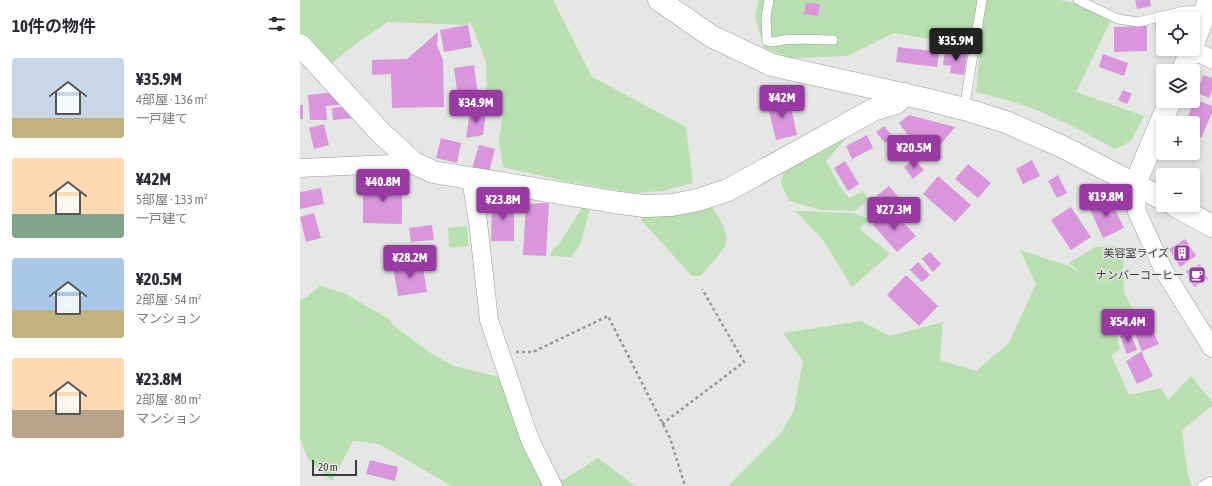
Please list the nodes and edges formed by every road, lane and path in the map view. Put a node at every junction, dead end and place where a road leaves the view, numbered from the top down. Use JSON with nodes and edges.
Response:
{"nodes":[{"id":1,"x":659,"y":0,"type":"edge"},
{"id":2,"x":769,"y":0,"type":"edge"},
{"id":3,"x":982,"y":0,"type":"edge"},
{"id":4,"x":1078,"y":0,"type":"edge"},
{"id":5,"x":1207,"y":5,"type":"edge"},
{"id":6,"x":1200,"y":25,"type":"edge"},
{"id":7,"x":833,"y":40,"type":"dead end"},
{"id":8,"x":300,"y":45,"type":"edge"},
{"id":9,"x":1200,"y":53,"type":"edge"},
{"id":10,"x":1212,"y":59,"type":"edge"},
{"id":11,"x":905,"y":94,"type":"junction"},
{"id":12,"x":1167,"y":108,"type":"edge"},
{"id":13,"x":964,"y":109,"type":"junction"},
{"id":14,"x":414,"y":163,"type":"junction"},
{"id":15,"x":300,"y":168,"type":"edge"},
{"id":16,"x":471,"y":179,"type":"junction"},
{"id":17,"x":1135,"y":184,"type":"junction"},
{"id":18,"x":1156,"y":195,"type":"edge"},
{"id":19,"x":1187,"y":212,"type":"edge"},
{"id":20,"x":1212,"y":226,"type":"edge"},
{"id":21,"x":702,"y":289,"type":"dead end"},
{"id":22,"x":1212,"y":348,"type":"edge"},
{"id":23,"x":499,"y":352,"type":"junction"},
{"id":24,"x":662,"y":424,"type":"junction"},
{"id":25,"x":1212,"y":481,"type":"edge"},
{"id":26,"x":553,"y":486,"type":"edge"},
{"id":27,"x":685,"y":486,"type":"edge"},
{"id":28,"x":1202,"y":486,"type":"edge"}],
"edges":[{"from":1,"to":11,"type":"street"},
{"from":2,"to":7,"type":"lane"},
{"from":3,"to":13,"type":"lane"},
{"from":4,"to":5,"type":"lane"},
{"from":5,"to":6,"type":"street"},
{"from":8,"to":14,"type":"street"},
{"from":9,"to":10,"type":"street"},
{"from":11,"to":13,"type":"street"},
{"from":11,"to":16,"type":"street"},
{"from":12,"to":17,"type":"street"},
{"from":13,"to":17,"type":"street"},
{"from":14,"to":15,"type":"street"},
{"from":14,"to":16,"type":"street"},
{"from":16,"to":23,"type":"street"},
{"from":17,"to":18,"type":"street"},
{"from":17,"to":22,"type":"street"},
{"from":19,"to":20,"type":"street"},
{"from":21,"to":24,"type":"path"},
{"from":23,"to":24,"type":"path"},
{"from":23,"to":26,"type":"street"},
{"from":24,"to":27,"type":"path"},
{"from":25,"to":28,"type":"lane"}]}
